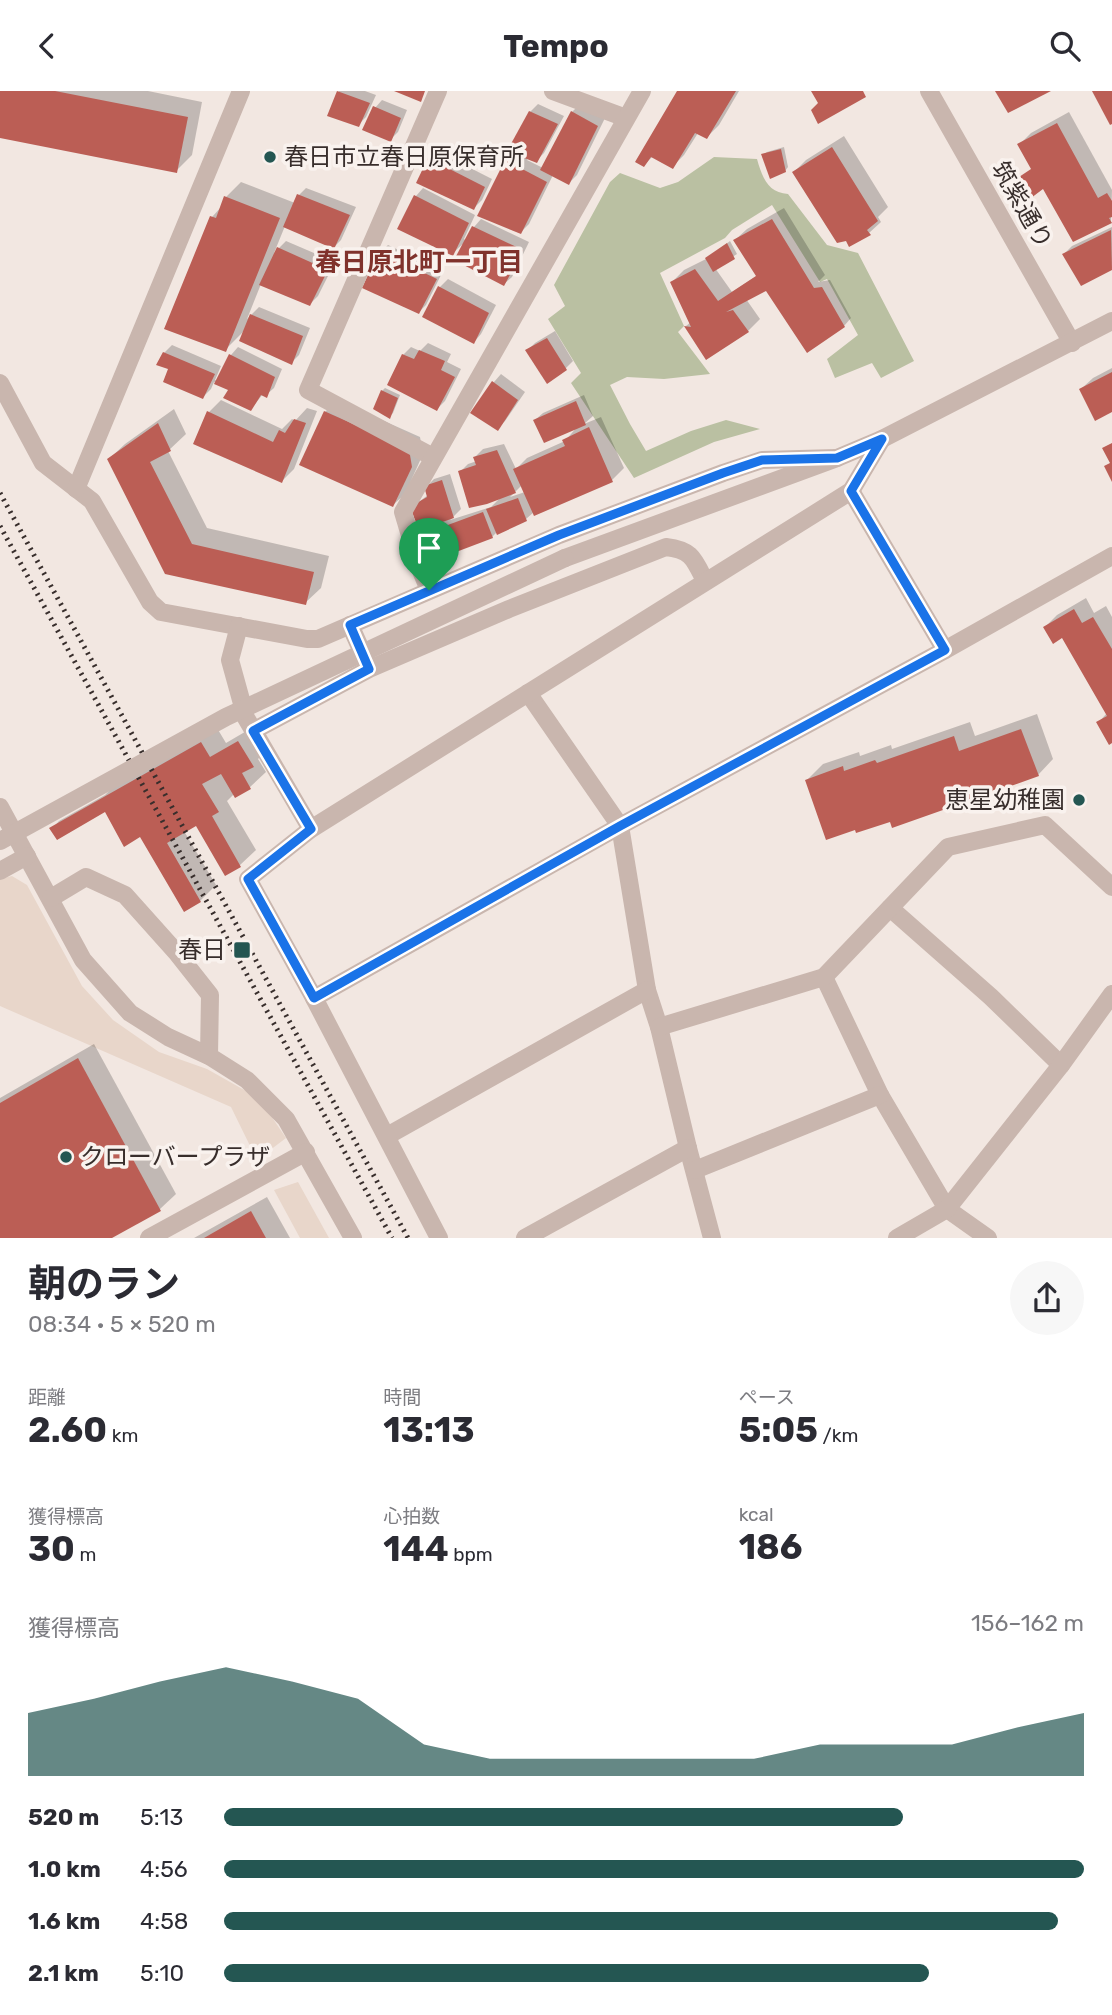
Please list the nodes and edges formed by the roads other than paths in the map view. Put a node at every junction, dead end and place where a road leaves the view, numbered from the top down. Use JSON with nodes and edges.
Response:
{"nodes":[{"id":1,"x":241,"y":91,"type":"edge"},
{"id":2,"x":438,"y":91,"type":"edge"},
{"id":3,"x":553,"y":91,"type":"edge"},
{"id":4,"x":642,"y":91,"type":"edge"},
{"id":5,"x":929,"y":91,"type":"edge"},
{"id":6,"x":626,"y":118,"type":"junction"},
{"id":7,"x":1112,"y":321,"type":"edge"},
{"id":8,"x":1072,"y":343,"type":"junction"},
{"id":9,"x":0,"y":383,"type":"edge"},
{"id":10,"x":882,"y":439,"type":"junction"},
{"id":11,"x":433,"y":457,"type":"junction"},
{"id":12,"x":837,"y":458,"type":"junction"},
{"id":13,"x":76,"y":489,"type":"junction"},
{"id":14,"x":851,"y":491,"type":"junction"},
{"id":15,"x":1112,"y":556,"type":"edge"},
{"id":16,"x":705,"y":581,"type":"junction"},
{"id":17,"x":429,"y":590,"type":"junction"},
{"id":18,"x":350,"y":625,"type":"junction"},
{"id":19,"x":239,"y":626,"type":"junction"},
{"id":20,"x":945,"y":650,"type":"junction"},
{"id":21,"x":369,"y":669,"type":"junction"},
{"id":22,"x":528,"y":693,"type":"junction"},
{"id":23,"x":253,"y":731,"type":"junction"},
{"id":24,"x":1,"y":811,"type":"edge"},
{"id":25,"x":620,"y":826,"type":"junction"},
{"id":26,"x":311,"y":829,"type":"junction"},
{"id":27,"x":0,"y":841,"type":"edge"},
{"id":28,"x":27,"y":856,"type":"junction"},
{"id":29,"x":0,"y":871,"type":"edge"},
{"id":30,"x":1112,"y":887,"type":"edge"},
{"id":31,"x":51,"y":898,"type":"junction"},
{"id":32,"x":890,"y":908,"type":"junction"},
{"id":33,"x":824,"y":977,"type":"junction"},
{"id":34,"x":647,"y":990,"type":"junction"},
{"id":35,"x":1112,"y":994,"type":"edge"},
{"id":36,"x":314,"y":998,"type":"junction"},
{"id":37,"x":659,"y":1027,"type":"junction"},
{"id":38,"x":209,"y":1056,"type":"junction"},
{"id":39,"x":1060,"y":1065,"type":"junction"},
{"id":40,"x":880,"y":1095,"type":"junction"},
{"id":41,"x":387,"y":1136,"type":"junction"},
{"id":42,"x":688,"y":1148,"type":"junction"},
{"id":43,"x":306,"y":1152,"type":"junction"},
{"id":44,"x":695,"y":1170,"type":"junction"},
{"id":45,"x":947,"y":1209,"type":"junction"},
{"id":46,"x":149,"y":1238,"type":"edge"},
{"id":47,"x":353,"y":1238,"type":"edge"},
{"id":48,"x":439,"y":1238,"type":"edge"},
{"id":49,"x":525,"y":1238,"type":"edge"},
{"id":50,"x":712,"y":1238,"type":"edge"},
{"id":51,"x":897,"y":1238,"type":"edge"},
{"id":52,"x":988,"y":1238,"type":"edge"}],
"edges":[{"from":1,"to":13,"type":"street"},
{"from":2,"to":11,"type":"street"},
{"from":3,"to":6,"type":"street"},
{"from":4,"to":6,"type":"street"},
{"from":5,"to":8,"type":"street","name":"筑紫通り"},
{"from":6,"to":11,"type":"street"},
{"from":7,"to":8,"type":"street"},
{"from":8,"to":10,"type":"street"},
{"from":9,"to":13,"type":"street"},
{"from":10,"to":12,"type":"street"},
{"from":10,"to":14,"type":"street"},
{"from":11,"to":17,"type":"street"},
{"from":12,"to":17,"type":"street"},
{"from":12,"to":27,"type":"street","bridge":true},
{"from":13,"to":19,"type":"street"},
{"from":14,"to":16,"type":"street"},
{"from":14,"to":20,"type":"street"},
{"from":15,"to":20,"type":"street"},
{"from":16,"to":21,"type":"street"},
{"from":16,"to":22,"type":"street"},
{"from":17,"to":18,"type":"street"},
{"from":18,"to":19,"type":"street"},
{"from":18,"to":21,"type":"street"},
{"from":19,"to":23,"type":"street"},
{"from":20,"to":25,"type":"street"},
{"from":21,"to":23,"type":"street"},
{"from":22,"to":25,"type":"street"},
{"from":22,"to":26,"type":"street"},
{"from":23,"to":26,"type":"street"},
{"from":24,"to":28,"type":"street"},
{"from":25,"to":34,"type":"street"},
{"from":25,"to":36,"type":"street"},
{"from":26,"to":36,"type":"street"},
{"from":28,"to":29,"type":"street"},
{"from":28,"to":31,"type":"street"},
{"from":30,"to":32,"type":"street"},
{"from":31,"to":38,"type":"street"},
{"from":31,"to":38,"type":"street"},
{"from":32,"to":33,"type":"street"},
{"from":32,"to":39,"type":"street"},
{"from":33,"to":37,"type":"street"},
{"from":33,"to":40,"type":"street"},
{"from":34,"to":37,"type":"street"},
{"from":34,"to":41,"type":"street"},
{"from":35,"to":39,"type":"street"},
{"from":36,"to":41,"type":"street"},
{"from":37,"to":42,"type":"street"},
{"from":38,"to":43,"type":"street"},
{"from":39,"to":45,"type":"street"},
{"from":40,"to":44,"type":"street"},
{"from":40,"to":45,"type":"street"},
{"from":41,"to":48,"type":"street"},
{"from":42,"to":44,"type":"street"},
{"from":42,"to":49,"type":"street"},
{"from":43,"to":46,"type":"street"},
{"from":43,"to":47,"type":"street"},
{"from":44,"to":50,"type":"street"},
{"from":45,"to":51,"type":"street"},
{"from":45,"to":52,"type":"street"}]}
